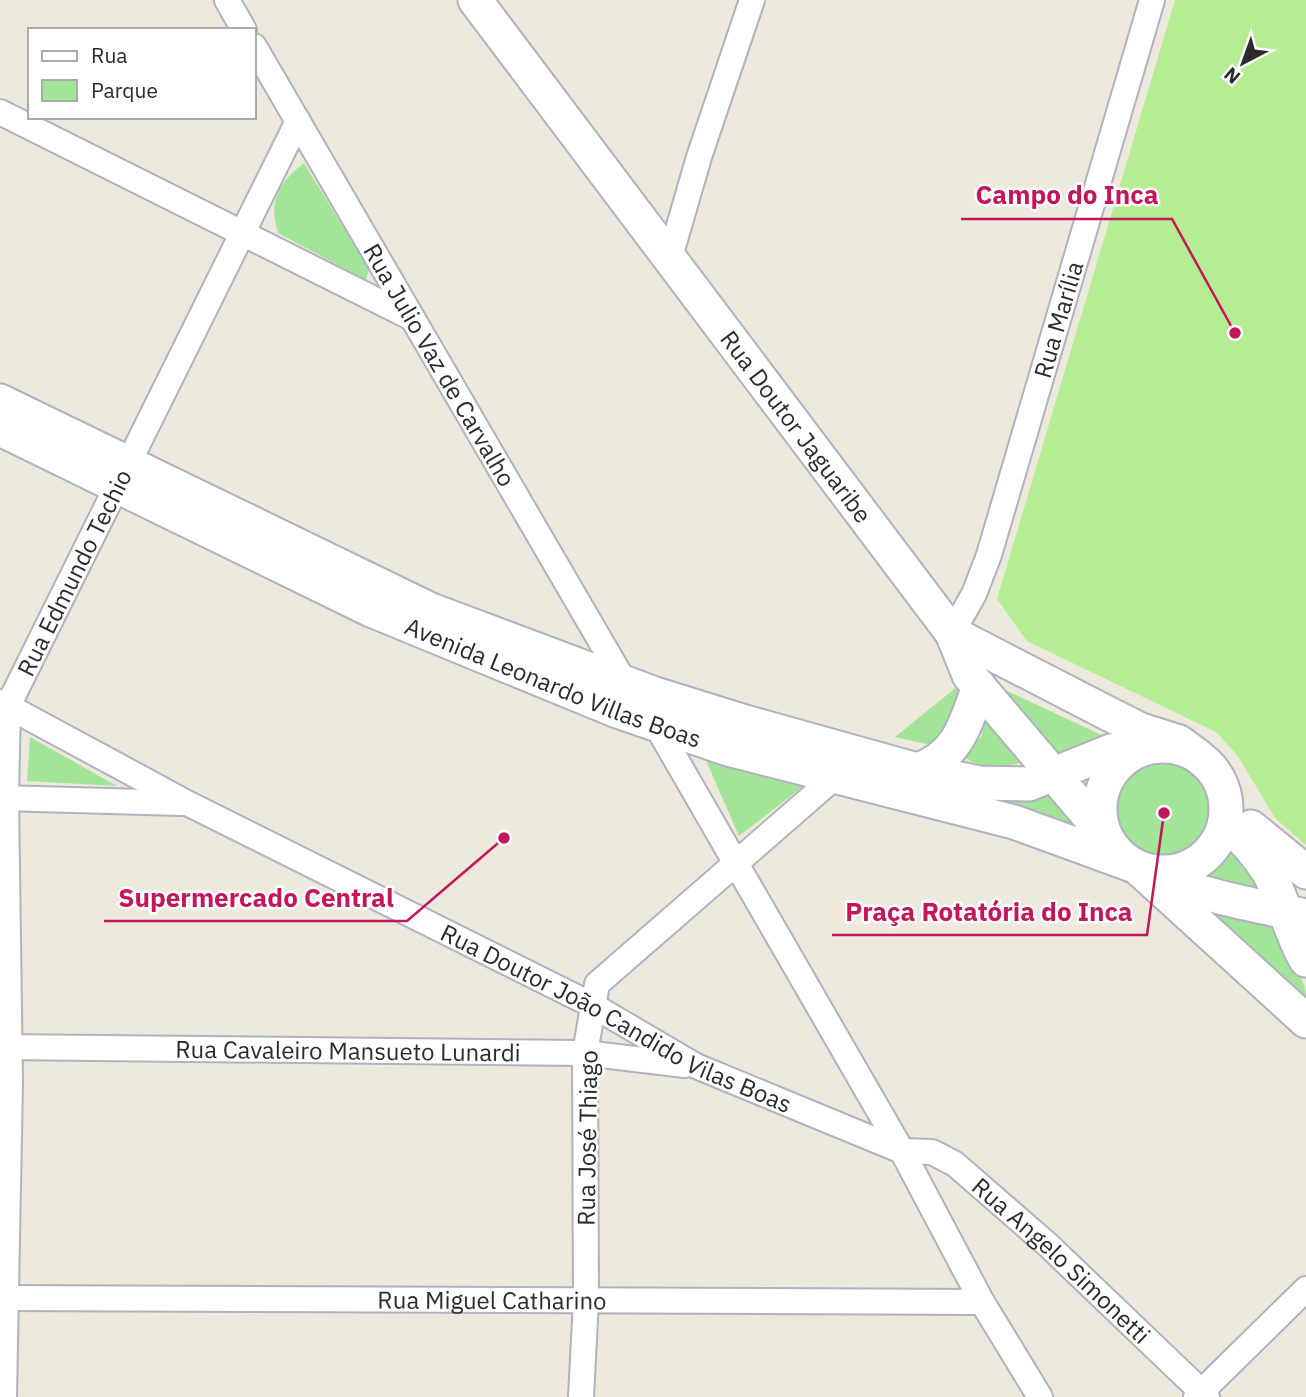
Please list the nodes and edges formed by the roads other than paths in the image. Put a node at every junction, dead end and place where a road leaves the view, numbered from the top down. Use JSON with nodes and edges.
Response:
{"nodes":[{"id":1,"x":226,"y":0,"type":"edge"},
{"id":2,"x":475,"y":0,"type":"edge"},
{"id":3,"x":752,"y":0,"type":"edge"},
{"id":4,"x":1152,"y":0,"type":"edge"},
{"id":5,"x":243,"y":28,"type":"edge"},
{"id":6,"x":256,"y":49,"type":"edge"},
{"id":7,"x":0,"y":112,"type":"edge"},
{"id":8,"x":298,"y":121,"type":"junction"},
{"id":9,"x":242,"y":232,"type":"junction"},
{"id":10,"x":670,"y":257,"type":"junction"},
{"id":11,"x":412,"y":318,"type":"junction"},
{"id":12,"x":0,"y":409,"type":"edge"},
{"id":13,"x":123,"y":477,"type":"junction"},
{"id":14,"x":952,"y":633,"type":"junction"},
{"id":15,"x":625,"y":683,"type":"junction"},
{"id":16,"x":979,"y":686,"type":"junction"},
{"id":17,"x":4,"y":704,"type":"edge"},
{"id":18,"x":656,"y":725,"type":"junction"},
{"id":19,"x":1154,"y":746,"type":"junction"},
{"id":20,"x":1198,"y":756,"type":"junction"},
{"id":21,"x":917,"y":770,"type":"junction"},
{"id":22,"x":1055,"y":776,"type":"junction"},
{"id":23,"x":835,"y":777,"type":"junction"},
{"id":24,"x":3,"y":797,"type":"edge"},
{"id":25,"x":187,"y":803,"type":"junction"},
{"id":26,"x":1226,"y":815,"type":"junction"},
{"id":27,"x":1105,"y":835,"type":"junction"},
{"id":28,"x":737,"y":863,"type":"junction"},
{"id":29,"x":1138,"y":868,"type":"junction"},
{"id":30,"x":1306,"y":872,"type":"edge"},
{"id":31,"x":1294,"y":914,"type":"edge"},
{"id":32,"x":1306,"y":960,"type":"edge"},
{"id":33,"x":592,"y":1005,"type":"junction"},
{"id":34,"x":1306,"y":1021,"type":"edge"},
{"id":35,"x":5,"y":1047,"type":"edge"},
{"id":36,"x":585,"y":1053,"type":"junction"},
{"id":37,"x":696,"y":1066,"type":"junction"},
{"id":38,"x":902,"y":1151,"type":"junction"},
{"id":39,"x":1306,"y":1289,"type":"edge"},
{"id":40,"x":3,"y":1298,"type":"edge"},
{"id":41,"x":586,"y":1300,"type":"junction"},
{"id":42,"x":982,"y":1302,"type":"junction"},
{"id":43,"x":1201,"y":1395,"type":"edge"},
{"id":44,"x":4,"y":1397,"type":"edge"},
{"id":45,"x":581,"y":1397,"type":"edge"},
{"id":46,"x":1040,"y":1397,"type":"edge"}],
"edges":[{"from":1,"to":5,"type":"street"},
{"from":2,"to":10,"type":"main road","name":"Rua Doutor Jaguaribe"},
{"from":3,"to":10,"type":"street"},
{"from":4,"to":14,"type":"street","name":"Rua Marília"},
{"from":6,"to":8,"type":"street","name":"Rua Julio Vaz de Carvalho"},
{"from":7,"to":9,"type":"street"},
{"from":8,"to":9,"type":"street","name":"Rua Edmundo Techio"},
{"from":8,"to":11,"type":"street","name":"Rua Julio Vaz de Carvalho"},
{"from":9,"to":11,"type":"street"},
{"from":9,"to":13,"type":"street","name":"Rua Edmundo Techio"},
{"from":10,"to":14,"type":"main road","name":"Rua Doutor Jaguaribe"},
{"from":11,"to":15,"type":"street","name":"Rua Julio Vaz de Carvalho"},
{"from":12,"to":13,"type":"main road","name":"Avenida Leonardo Villas Boas"},
{"from":13,"to":15,"type":"main road","name":"Avenida Leonardo Villas Boas"},
{"from":13,"to":17,"type":"street","name":"Rua Edmundo Techio"},
{"from":13,"to":18,"type":"main road","name":"Avenida Leonardo Villas Boas"},
{"from":14,"to":16,"type":"main road"},
{"from":14,"to":20,"type":"main road","name":"Rua Doutor Jaguaribe"},
{"from":15,"to":21,"type":"main road","name":"Avenida Leonardo Villas Boas"},
{"from":16,"to":21,"type":"main road"},
{"from":16,"to":22,"type":"main road"},
{"from":17,"to":24,"type":"street","name":"Rua Edmundo Techio"},
{"from":17,"to":25,"type":"street","name":"Rua Doutor João Candido Vilas Boas"},
{"from":18,"to":23,"type":"main road","name":"Avenida Leonardo Villas Boas"},
{"from":18,"to":28,"type":"street"},
{"from":19,"to":20,"type":"main road"},
{"from":19,"to":22,"type":"main road","name":"Avenida Leonardo Villas Boas"},
{"from":19,"to":27,"type":"main road"},
{"from":20,"to":26,"type":"main road"},
{"from":21,"to":22,"type":"main road","name":"Avenida Leonardo Villas Boas"},
{"from":22,"to":27,"type":"main road"},
{"from":23,"to":28,"type":"street","name":"Rua José Thiago"},
{"from":23,"to":29,"type":"main road","name":"Avenida Leonardo Villas Boas"},
{"from":24,"to":25,"type":"street"},
{"from":24,"to":35,"type":"street","name":"Rua Edmundo Techio"},
{"from":25,"to":33,"type":"street","name":"Rua Doutor João Candido Vilas Boas"},
{"from":26,"to":29,"type":"main road"},
{"from":26,"to":30,"type":"main road"},
{"from":26,"to":31,"type":"main road"},
{"from":27,"to":29,"type":"main road"},
{"from":28,"to":33,"type":"street","name":"Rua José Thiago"},
{"from":28,"to":38,"type":"street"},
{"from":29,"to":31,"type":"main road","name":"Avenida Leonardo Villas Boas"},
{"from":29,"to":34,"type":"main road"},
{"from":31,"to":32,"type":"main road"},
{"from":33,"to":36,"type":"street","name":"Rua José Thiago"},
{"from":33,"to":37,"type":"street","name":"Rua Doutor João Candido Vilas Boas"},
{"from":35,"to":36,"type":"street","name":"Rua Cavaleiro Mansueto Lunardi"},
{"from":35,"to":40,"type":"street","name":"Rua Edmundo Techio"},
{"from":36,"to":37,"type":"street","name":"Rua Cavaleiro Mansueto Lunardi"},
{"from":36,"to":41,"type":"street","name":"Rua José Thiago"},
{"from":37,"to":38,"type":"street","name":"Rua Doutor João Candido Vilas Boas"},
{"from":38,"to":42,"type":"street"},
{"from":38,"to":43,"type":"street","name":"Rua Angelo Simonetti"},
{"from":39,"to":43,"type":"street"},
{"from":40,"to":41,"type":"street","name":"Rua Miguel Catharino"},
{"from":40,"to":44,"type":"street","name":"Rua Edmundo Techio"},
{"from":41,"to":42,"type":"street","name":"Rua Miguel Catharino"},
{"from":41,"to":45,"type":"street","name":"Rua José Thiago"},
{"from":42,"to":46,"type":"street"}]}
